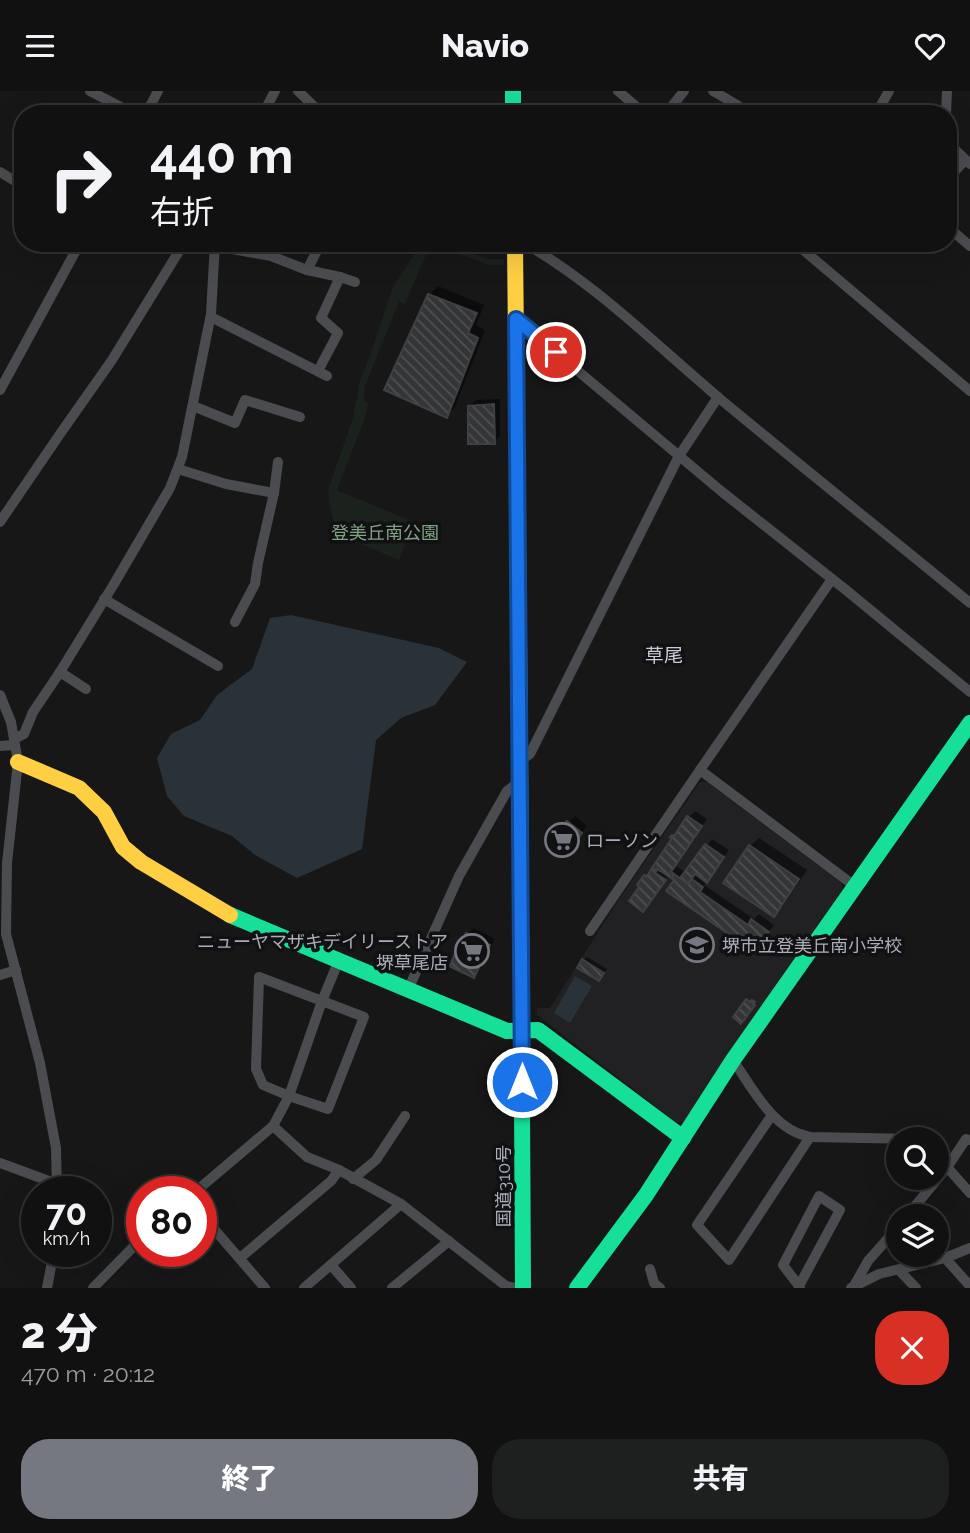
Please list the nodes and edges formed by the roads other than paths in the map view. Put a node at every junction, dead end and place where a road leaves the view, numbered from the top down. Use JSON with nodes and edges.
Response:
{"nodes":[{"id":1,"x":90,"y":91,"type":"edge"},
{"id":2,"x":298,"y":91,"type":"edge"},
{"id":3,"x":618,"y":91,"type":"edge"},
{"id":4,"x":684,"y":91,"type":"edge"},
{"id":5,"x":713,"y":91,"type":"edge"},
{"id":6,"x":117,"y":105,"type":"edge"},
{"id":7,"x":313,"y":105,"type":"edge"},
{"id":8,"x":634,"y":105,"type":"edge"},
{"id":9,"x":673,"y":105,"type":"edge"},
{"id":10,"x":737,"y":105,"type":"edge"},
{"id":11,"x":957,"y":234,"type":"edge"},
{"id":12,"x":970,"y":246,"type":"edge"},
{"id":13,"x":75,"y":252,"type":"edge"},
{"id":14,"x":179,"y":252,"type":"edge"},
{"id":15,"x":215,"y":252,"type":"edge"},
{"id":16,"x":251,"y":252,"type":"edge"},
{"id":17,"x":316,"y":252,"type":"edge"},
{"id":18,"x":515,"y":252,"type":"edge"},
{"id":19,"x":540,"y":252,"type":"edge"},
{"id":20,"x":807,"y":252,"type":"edge"},
{"id":21,"x":307,"y":269,"type":"junction"},
{"id":22,"x":340,"y":277,"type":"junction"},
{"id":23,"x":355,"y":282,"type":"dead end"},
{"id":24,"x":211,"y":317,"type":"junction"},
{"id":25,"x":516,"y":319,"type":"junction"},
{"id":26,"x":0,"y":390,"type":"edge"},
{"id":27,"x":970,"y":391,"type":"edge"},
{"id":28,"x":718,"y":397,"type":"junction"},
{"id":29,"x":193,"y":406,"type":"junction"},
{"id":30,"x":300,"y":417,"type":"dead end"},
{"id":31,"x":679,"y":456,"type":"junction"},
{"id":32,"x":278,"y":462,"type":"dead end"},
{"id":33,"x":178,"y":468,"type":"junction"},
{"id":34,"x":274,"y":493,"type":"junction"},
{"id":35,"x":0,"y":522,"type":"edge"},
{"id":36,"x":832,"y":579,"type":"junction"},
{"id":37,"x":104,"y":599,"type":"junction"},
{"id":38,"x":970,"y":603,"type":"edge"},
{"id":39,"x":235,"y":622,"type":"dead end"},
{"id":40,"x":218,"y":666,"type":"dead end"},
{"id":41,"x":60,"y":672,"type":"junction"},
{"id":42,"x":86,"y":689,"type":"dead end"},
{"id":43,"x":970,"y":692,"type":"edge"},
{"id":44,"x":0,"y":695,"type":"edge"},
{"id":45,"x":970,"y":723,"type":"edge"},
{"id":46,"x":14,"y":742,"type":"junction"},
{"id":47,"x":0,"y":746,"type":"edge"},
{"id":48,"x":18,"y":762,"type":"junction"},
{"id":49,"x":519,"y":762,"type":"junction"},
{"id":50,"x":700,"y":770,"type":"junction"},
{"id":51,"x":519,"y":782,"type":"junction"},
{"id":52,"x":856,"y":887,"type":"junction"},
{"id":53,"x":590,"y":932,"type":"dead end"},
{"id":54,"x":339,"y":960,"type":"junction"},
{"id":55,"x":16,"y":970,"type":"junction"},
{"id":56,"x":0,"y":975,"type":"edge"},
{"id":57,"x":408,"y":990,"type":"junction"},
{"id":58,"x":322,"y":1001,"type":"junction"},
{"id":59,"x":522,"y":1030,"type":"junction"},
{"id":60,"x":733,"y":1060,"type":"junction"},
{"id":61,"x":289,"y":1096,"type":"junction"},
{"id":62,"x":405,"y":1115,"type":"dead end"},
{"id":63,"x":772,"y":1115,"type":"junction"},
{"id":64,"x":273,"y":1126,"type":"junction"},
{"id":65,"x":683,"y":1137,"type":"junction"},
{"id":66,"x":810,"y":1137,"type":"junction"},
{"id":67,"x":969,"y":1137,"type":"edge"},
{"id":68,"x":886,"y":1138,"type":"edge"},
{"id":69,"x":0,"y":1163,"type":"edge"},
{"id":70,"x":949,"y":1163,"type":"edge"},
{"id":71,"x":949,"y":1168,"type":"edge"},
{"id":72,"x":339,"y":1170,"type":"junction"},
{"id":73,"x":30,"y":1176,"type":"edge"},
{"id":74,"x":57,"y":1176,"type":"edge"},
{"id":75,"x":214,"y":1176,"type":"edge"},
{"id":76,"x":353,"y":1179,"type":"junction"},
{"id":77,"x":928,"y":1190,"type":"edge"},
{"id":78,"x":970,"y":1193,"type":"edge"},
{"id":79,"x":401,"y":1204,"type":"junction"},
{"id":80,"x":917,"y":1204,"type":"edge"},
{"id":81,"x":217,"y":1232,"type":"edge"},
{"id":82,"x":449,"y":1241,"type":"junction"},
{"id":83,"x":886,"y":1241,"type":"edge"},
{"id":84,"x":970,"y":1248,"type":"edge"},
{"id":85,"x":126,"y":1254,"type":"edge"},
{"id":86,"x":949,"y":1256,"type":"edge"},
{"id":87,"x":240,"y":1258,"type":"junction"},
{"id":88,"x":949,"y":1262,"type":"edge"},
{"id":89,"x":331,"y":1265,"type":"junction"},
{"id":90,"x":51,"y":1267,"type":"edge"},
{"id":91,"x":910,"y":1267,"type":"edge"},
{"id":92,"x":650,"y":1269,"type":"dead end"},
{"id":93,"x":899,"y":1270,"type":"junction"},
{"id":94,"x":970,"y":1286,"type":"edge"},
{"id":95,"x":800,"y":1287,"type":"edge"},
{"id":96,"x":853,"y":1287,"type":"edge"},
{"id":97,"x":47,"y":1288,"type":"edge"},
{"id":98,"x":93,"y":1288,"type":"edge"},
{"id":99,"x":265,"y":1288,"type":"edge"},
{"id":100,"x":304,"y":1288,"type":"edge"},
{"id":101,"x":351,"y":1288,"type":"edge"},
{"id":102,"x":392,"y":1288,"type":"edge"},
{"id":103,"x":515,"y":1288,"type":"edge"},
{"id":104,"x":523,"y":1288,"type":"edge"},
{"id":105,"x":577,"y":1288,"type":"edge"},
{"id":106,"x":660,"y":1288,"type":"edge"},
{"id":107,"x":916,"y":1288,"type":"edge"}],
"edges":[{"from":1,"to":6,"type":"street"},
{"from":2,"to":7,"type":"street"},
{"from":3,"to":8,"type":"street"},
{"from":4,"to":9,"type":"street"},
{"from":5,"to":10,"type":"street"},
{"from":11,"to":12,"type":"street"},
{"from":13,"to":26,"type":"street"},
{"from":14,"to":35,"type":"street"},
{"from":15,"to":24,"type":"street"},
{"from":16,"to":21,"type":"street"},
{"from":17,"to":21,"type":"street"},
{"from":18,"to":25,"type":"main road","name":"国道310号"},
{"from":19,"to":28,"type":"street"},
{"from":20,"to":27,"type":"street"},
{"from":21,"to":22,"type":"street"},
{"from":22,"to":23,"type":"street"},
{"from":22,"to":24,"type":"street"},
{"from":24,"to":29,"type":"street"},
{"from":25,"to":31,"type":"street"},
{"from":25,"to":49,"type":"main road","name":"国道310号"},
{"from":28,"to":31,"type":"street"},
{"from":28,"to":38,"type":"street"},
{"from":29,"to":30,"type":"street"},
{"from":29,"to":33,"type":"street"},
{"from":31,"to":36,"type":"street"},
{"from":31,"to":49,"type":"street"},
{"from":32,"to":34,"type":"street"},
{"from":33,"to":34,"type":"street"},
{"from":33,"to":37,"type":"street"},
{"from":34,"to":39,"type":"street"},
{"from":36,"to":43,"type":"street"},
{"from":36,"to":50,"type":"street"},
{"from":37,"to":40,"type":"street"},
{"from":37,"to":41,"type":"street"},
{"from":41,"to":42,"type":"street"},
{"from":41,"to":46,"type":"street"},
{"from":44,"to":46,"type":"street"},
{"from":45,"to":52,"type":"main road"},
{"from":46,"to":47,"type":"street"},
{"from":46,"to":48,"type":"street"},
{"from":48,"to":54,"type":"main road"},
{"from":48,"to":55,"type":"street"},
{"from":49,"to":51,"type":"main road","name":"国道310号"},
{"from":50,"to":52,"type":"street"},
{"from":50,"to":53,"type":"street"},
{"from":51,"to":57,"type":"street"},
{"from":51,"to":59,"type":"main road","name":"国道310号"},
{"from":52,"to":60,"type":"main road"},
{"from":54,"to":57,"type":"main road"},
{"from":54,"to":58,"type":"street"},
{"from":55,"to":56,"type":"street"},
{"from":55,"to":74,"type":"street"},
{"from":57,"to":59,"type":"main road"},
{"from":58,"to":61,"type":"street"},
{"from":58,"to":61,"type":"street"},
{"from":58,"to":61,"type":"street"},
{"from":59,"to":65,"type":"main road"},
{"from":59,"to":104,"type":"main road","name":"国道310号"},
{"from":60,"to":63,"type":"street"},
{"from":60,"to":65,"type":"main road"},
{"from":61,"to":64,"type":"street"},
{"from":62,"to":76,"type":"street"},
{"from":63,"to":66,"type":"street"},
{"from":63,"to":66,"type":"street"},
{"from":64,"to":72,"type":"street"},
{"from":64,"to":75,"type":"street"},
{"from":65,"to":105,"type":"main road"},
{"from":66,"to":68,"type":"street"},
{"from":67,"to":70,"type":"street"},
{"from":69,"to":73,"type":"street"},
{"from":71,"to":78,"type":"street"},
{"from":72,"to":76,"type":"street"},
{"from":72,"to":87,"type":"street"},
{"from":76,"to":79,"type":"street"},
{"from":77,"to":80,"type":"street"},
{"from":79,"to":82,"type":"street"},
{"from":79,"to":89,"type":"street"},
{"from":81,"to":87,"type":"street"},
{"from":82,"to":102,"type":"street"},
{"from":82,"to":103,"type":"street"},
{"from":83,"to":96,"type":"street"},
{"from":84,"to":86,"type":"street"},
{"from":85,"to":98,"type":"street"},
{"from":87,"to":99,"type":"street"},
{"from":88,"to":94,"type":"street"},
{"from":89,"to":100,"type":"street"},
{"from":89,"to":101,"type":"street"},
{"from":90,"to":97,"type":"street"},
{"from":91,"to":93,"type":"street"},
{"from":92,"to":106,"type":"street"},
{"from":93,"to":96,"type":"street"},
{"from":93,"to":107,"type":"street"},
{"from":95,"to":95,"type":"street"}]}
